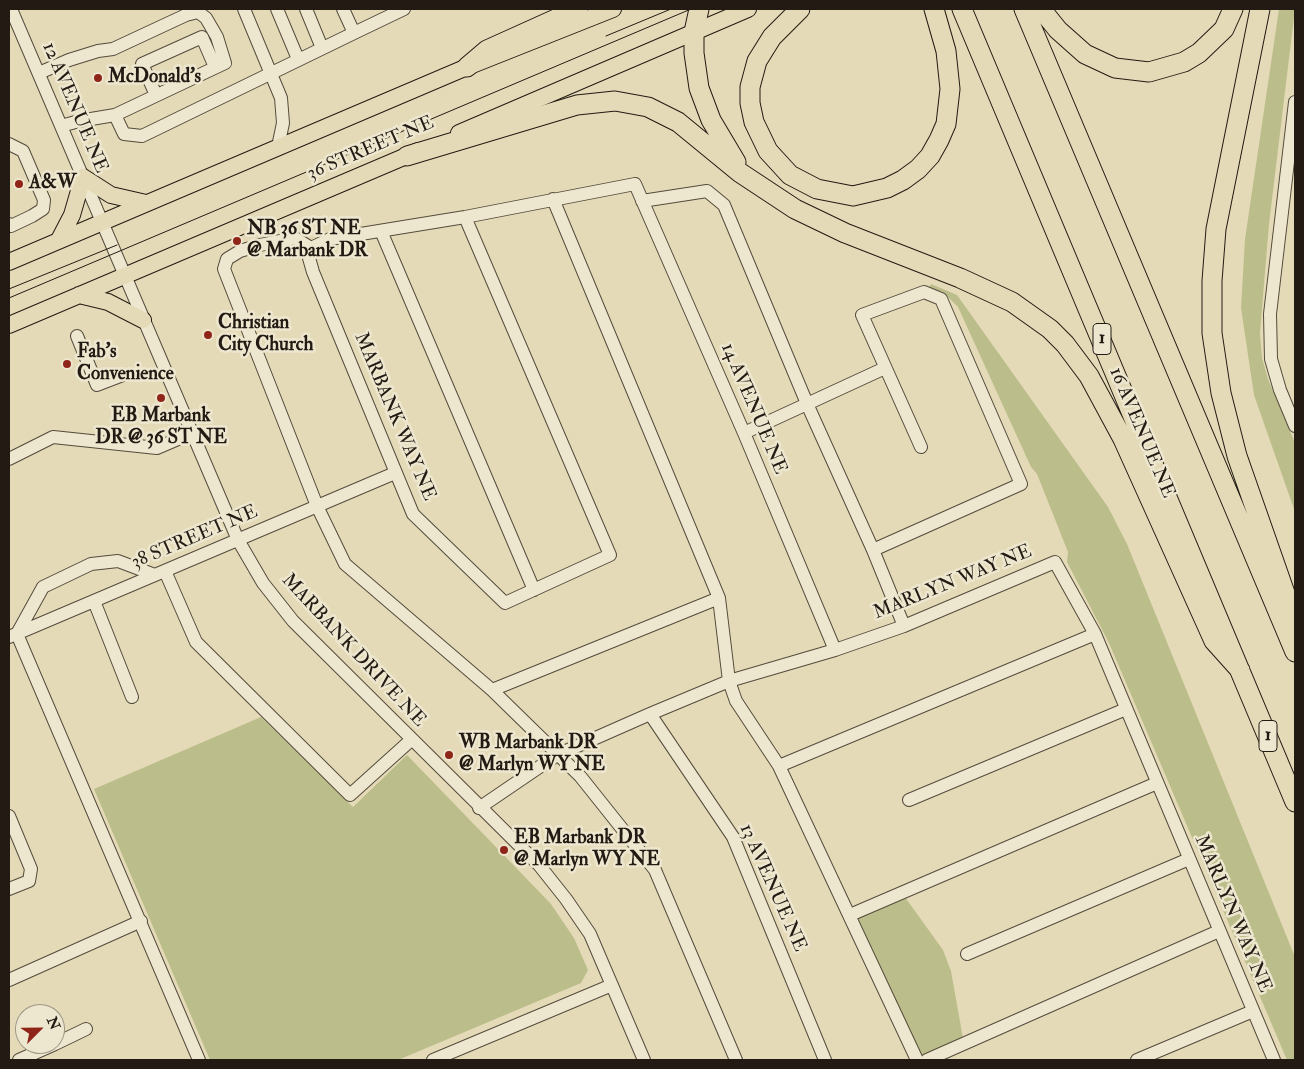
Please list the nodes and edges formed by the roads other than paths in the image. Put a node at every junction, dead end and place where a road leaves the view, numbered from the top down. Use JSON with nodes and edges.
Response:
{"nodes":[{"id":1,"x":10,"y":9,"type":"edge"},
{"id":2,"x":244,"y":9,"type":"edge"},
{"id":3,"x":277,"y":9,"type":"edge"},
{"id":4,"x":306,"y":9,"type":"edge"},
{"id":5,"x":344,"y":9,"type":"edge"},
{"id":6,"x":404,"y":9,"type":"edge"},
{"id":7,"x":578,"y":9,"type":"edge"},
{"id":8,"x":613,"y":9,"type":"edge"},
{"id":9,"x":698,"y":9,"type":"edge"},
{"id":10,"x":748,"y":9,"type":"edge"},
{"id":11,"x":800,"y":9,"type":"edge"},
{"id":12,"x":934,"y":9,"type":"edge"},
{"id":13,"x":962,"y":9,"type":"edge"},
{"id":14,"x":1024,"y":9,"type":"edge"},
{"id":15,"x":1041,"y":9,"type":"edge"},
{"id":16,"x":1233,"y":9,"type":"edge"},
{"id":17,"x":1260,"y":9,"type":"edge"},
{"id":18,"x":694,"y":32,"type":"junction"},
{"id":19,"x":354,"y":33,"type":"junction"},
{"id":20,"x":322,"y":48,"type":"junction"},
{"id":21,"x":298,"y":59,"type":"junction"},
{"id":22,"x":220,"y":65,"type":"junction"},
{"id":23,"x":467,"y":67,"type":"junction"},
{"id":24,"x":38,"y":73,"type":"junction"},
{"id":25,"x":270,"y":74,"type":"junction"},
{"id":26,"x":156,"y":95,"type":"junction"},
{"id":27,"x":1295,"y":102,"type":"edge"},
{"id":28,"x":115,"y":115,"type":"junction"},
{"id":29,"x":62,"y":126,"type":"junction"},
{"id":30,"x":9,"y":144,"type":"edge"},
{"id":31,"x":278,"y":147,"type":"junction"},
{"id":32,"x":407,"y":156,"type":"junction"},
{"id":33,"x":83,"y":177,"type":"junction"},
{"id":34,"x":761,"y":188,"type":"junction"},
{"id":35,"x":553,"y":199,"type":"junction"},
{"id":36,"x":642,"y":201,"type":"junction"},
{"id":37,"x":146,"y":203,"type":"junction"},
{"id":38,"x":465,"y":217,"type":"junction"},
{"id":39,"x":102,"y":222,"type":"junction"},
{"id":40,"x":9,"y":224,"type":"edge"},
{"id":41,"x":381,"y":231,"type":"junction"},
{"id":42,"x":59,"y":240,"type":"junction"},
{"id":43,"x":311,"y":248,"type":"junction"},
{"id":44,"x":9,"y":262,"type":"edge"},
{"id":45,"x":125,"y":276,"type":"junction"},
{"id":46,"x":79,"y":295,"type":"junction"},
{"id":47,"x":143,"y":320,"type":"junction"},
{"id":48,"x":9,"y":325,"type":"edge"},
{"id":49,"x":77,"y":336,"type":"dead end"},
{"id":50,"x":885,"y":368,"type":"junction"},
{"id":51,"x":123,"y":375,"type":"dead end"},
{"id":52,"x":808,"y":406,"type":"junction"},
{"id":53,"x":1295,"y":426,"type":"edge"},
{"id":54,"x":192,"y":433,"type":"junction"},
{"id":55,"x":744,"y":433,"type":"junction"},
{"id":56,"x":921,"y":447,"type":"dead end"},
{"id":57,"x":9,"y":458,"type":"edge"},
{"id":58,"x":395,"y":473,"type":"junction"},
{"id":59,"x":318,"y":506,"type":"junction"},
{"id":60,"x":238,"y":540,"type":"junction"},
{"id":61,"x":873,"y":550,"type":"junction"},
{"id":62,"x":160,"y":573,"type":"junction"},
{"id":63,"x":534,"y":590,"type":"junction"},
{"id":64,"x":719,"y":598,"type":"junction"},
{"id":65,"x":94,"y":601,"type":"junction"},
{"id":66,"x":1295,"y":622,"type":"edge"},
{"id":67,"x":904,"y":626,"type":"junction"},
{"id":68,"x":1095,"y":634,"type":"junction"},
{"id":69,"x":13,"y":635,"type":"edge"},
{"id":70,"x":835,"y":650,"type":"junction"},
{"id":71,"x":1295,"y":652,"type":"edge"},
{"id":72,"x":1240,"y":670,"type":"junction"},
{"id":73,"x":729,"y":681,"type":"junction"},
{"id":74,"x":492,"y":690,"type":"junction"},
{"id":75,"x":132,"y":697,"type":"dead end"},
{"id":76,"x":1126,"y":709,"type":"junction"},
{"id":77,"x":650,"y":714,"type":"junction"},
{"id":78,"x":411,"y":740,"type":"junction"},
{"id":79,"x":557,"y":755,"type":"junction"},
{"id":80,"x":780,"y":766,"type":"junction"},
{"id":81,"x":1157,"y":783,"type":"junction"},
{"id":82,"x":909,"y":800,"type":"dead end"},
{"id":83,"x":1295,"y":802,"type":"edge"},
{"id":84,"x":479,"y":808,"type":"junction"},
{"id":85,"x":9,"y":816,"type":"edge"},
{"id":86,"x":1189,"y":859,"type":"junction"},
{"id":87,"x":9,"y":889,"type":"edge"},
{"id":88,"x":850,"y":915,"type":"junction"},
{"id":89,"x":141,"y":922,"type":"junction"},
{"id":90,"x":1219,"y":931,"type":"junction"},
{"id":91,"x":967,"y":954,"type":"dead end"},
{"id":92,"x":9,"y":980,"type":"edge"},
{"id":93,"x":612,"y":985,"type":"junction"},
{"id":94,"x":1253,"y":1011,"type":"junction"},
{"id":95,"x":86,"y":1030,"type":"dead end"},
{"id":96,"x":65,"y":1039,"type":"edge"},
{"id":97,"x":463,"y":1048,"type":"junction"},
{"id":98,"x":32,"y":1054,"type":"edge"},
{"id":99,"x":19,"y":1060,"type":"edge"},
{"id":100,"x":200,"y":1060,"type":"edge"},
{"id":101,"x":433,"y":1060,"type":"edge"},
{"id":102,"x":468,"y":1060,"type":"edge"},
{"id":103,"x":644,"y":1060,"type":"edge"},
{"id":104,"x":736,"y":1060,"type":"edge"},
{"id":105,"x":825,"y":1060,"type":"edge"},
{"id":106,"x":917,"y":1060,"type":"edge"},
{"id":107,"x":926,"y":1060,"type":"edge"},
{"id":108,"x":1136,"y":1060,"type":"edge"},
{"id":109,"x":1274,"y":1060,"type":"edge"}],
"edges":[{"from":1,"to":24,"type":"street","name":"12 AVENUE NE"},
{"from":2,"to":25,"type":"street"},
{"from":3,"to":21,"type":"street"},
{"from":4,"to":20,"type":"street"},
{"from":5,"to":19,"type":"street"},
{"from":6,"to":19,"type":"street"},
{"from":7,"to":23,"type":"highway"},
{"from":8,"to":23,"type":"main road","name":"36 STREET NE"},
{"from":9,"to":18,"type":"highway"},
{"from":10,"to":18,"type":"main road","name":"36 STREET NE"},
{"from":11,"to":12,"type":"highway"},
{"from":13,"to":72,"type":"highway","name":"16 AVENUE NE","number":"1"},
{"from":14,"to":71,"type":"highway"},
{"from":15,"to":16,"type":"highway"},
{"from":17,"to":66,"type":"highway"},
{"from":18,"to":32,"type":"main road","name":"36 STREET NE"},
{"from":18,"to":34,"type":"highway"},
{"from":19,"to":20,"type":"street"},
{"from":20,"to":21,"type":"street"},
{"from":21,"to":25,"type":"street"},
{"from":22,"to":24,"type":"street"},
{"from":22,"to":26,"type":"street"},
{"from":22,"to":26,"type":"street"},
{"from":23,"to":31,"type":"main road","name":"36 STREET NE"},
{"from":24,"to":29,"type":"street","name":"12 AVENUE NE"},
{"from":25,"to":28,"type":"street"},
{"from":25,"to":31,"type":"street"},
{"from":26,"to":28,"type":"street"},
{"from":27,"to":53,"type":"street"},
{"from":28,"to":29,"type":"street"},
{"from":29,"to":33,"type":"street","name":"12 AVENUE NE"},
{"from":30,"to":40,"type":"street"},
{"from":31,"to":37,"type":"main road","name":"36 STREET NE"},
{"from":32,"to":34,"type":"highway"},
{"from":32,"to":45,"type":"main road","name":"36 STREET NE"},
{"from":33,"to":37,"type":"main road"},
{"from":33,"to":39,"type":"street","name":"12 AVENUE NE"},
{"from":33,"to":42,"type":"main road"},
{"from":34,"to":72,"type":"highway"},
{"from":35,"to":36,"type":"street","name":"14 AVENUE NE"},
{"from":35,"to":38,"type":"street"},
{"from":35,"to":64,"type":"street"},
{"from":36,"to":52,"type":"street"},
{"from":36,"to":55,"type":"street","name":"14 AVENUE NE"},
{"from":37,"to":39,"type":"main road","name":"36 STREET NE"},
{"from":38,"to":41,"type":"street"},
{"from":38,"to":63,"type":"street","name":"MARBANK WAY NE"},
{"from":39,"to":42,"type":"main road","name":"36 STREET NE"},
{"from":39,"to":45,"type":"street","name":"MARBANK DRIVE NE"},
{"from":41,"to":43,"type":"street"},
{"from":41,"to":63,"type":"street"},
{"from":42,"to":44,"type":"main road","name":"36 STREET NE"},
{"from":43,"to":58,"type":"street","name":"MARBANK WAY NE"},
{"from":43,"to":59,"type":"street"},
{"from":45,"to":46,"type":"main road","name":"36 STREET NE"},
{"from":45,"to":47,"type":"street","name":"MARBANK DRIVE NE"},
{"from":46,"to":47,"type":"main road"},
{"from":46,"to":48,"type":"main road","name":"36 STREET NE"},
{"from":47,"to":54,"type":"street","name":"MARBANK DRIVE NE"},
{"from":49,"to":51,"type":"street"},
{"from":50,"to":52,"type":"street"},
{"from":50,"to":56,"type":"street"},
{"from":50,"to":61,"type":"street"},
{"from":52,"to":55,"type":"street"},
{"from":52,"to":61,"type":"street"},
{"from":54,"to":57,"type":"street"},
{"from":54,"to":60,"type":"street","name":"MARBANK DRIVE NE"},
{"from":55,"to":70,"type":"street","name":"14 AVENUE NE"},
{"from":58,"to":59,"type":"street","name":"38 STREET NE"},
{"from":58,"to":63,"type":"street","name":"MARBANK WAY NE"},
{"from":59,"to":60,"type":"street","name":"38 STREET NE"},
{"from":59,"to":74,"type":"street"},
{"from":60,"to":62,"type":"street","name":"38 STREET NE"},
{"from":60,"to":78,"type":"street","name":"MARBANK DRIVE NE"},
{"from":61,"to":67,"type":"street"},
{"from":62,"to":65,"type":"street","name":"38 STREET NE"},
{"from":62,"to":69,"type":"street"},
{"from":62,"to":78,"type":"street"},
{"from":64,"to":73,"type":"street"},
{"from":64,"to":74,"type":"street"},
{"from":65,"to":69,"type":"street","name":"38 STREET NE"},
{"from":65,"to":75,"type":"street"},
{"from":67,"to":68,"type":"street","name":"MARLYN WAY NE"},
{"from":67,"to":70,"type":"street","name":"MARLYN WAY NE"},
{"from":68,"to":76,"type":"street","name":"MARLYN WAY NE"},
{"from":68,"to":80,"type":"street"},
{"from":69,"to":89,"type":"street"},
{"from":70,"to":73,"type":"street","name":"MARLYN WAY NE"},
{"from":72,"to":83,"type":"highway","name":"16 AVENUE NE","number":"1"},
{"from":73,"to":77,"type":"street","name":"MARLYN WAY NE"},
{"from":73,"to":80,"type":"street"},
{"from":74,"to":79,"type":"street"},
{"from":76,"to":81,"type":"street","name":"MARLYN WAY NE"},
{"from":76,"to":82,"type":"street"},
{"from":77,"to":79,"type":"street","name":"MARLYN WAY NE"},
{"from":77,"to":105,"type":"street","name":"13 AVENUE NE"},
{"from":78,"to":84,"type":"street","name":"MARBANK DRIVE NE"},
{"from":79,"to":84,"type":"street","name":"MARLYN WAY NE"},
{"from":79,"to":104,"type":"street"},
{"from":80,"to":88,"type":"street"},
{"from":81,"to":86,"type":"street","name":"MARLYN WAY NE"},
{"from":81,"to":88,"type":"street"},
{"from":84,"to":93,"type":"street","name":"MARBANK DRIVE NE"},
{"from":85,"to":87,"type":"street"},
{"from":86,"to":90,"type":"street","name":"MARLYN WAY NE"},
{"from":86,"to":91,"type":"street"},
{"from":88,"to":106,"type":"street"},
{"from":89,"to":92,"type":"street"},
{"from":89,"to":100,"type":"street"},
{"from":90,"to":94,"type":"street","name":"MARLYN WAY NE"},
{"from":90,"to":107,"type":"street"},
{"from":93,"to":97,"type":"street"},
{"from":93,"to":103,"type":"street","name":"MARBANK DRIVE NE"},
{"from":94,"to":108,"type":"street"},
{"from":94,"to":109,"type":"street","name":"MARLYN WAY NE"},
{"from":95,"to":96,"type":"street"},
{"from":97,"to":101,"type":"street"},
{"from":97,"to":102,"type":"street"},
{"from":98,"to":99,"type":"street"}]}
